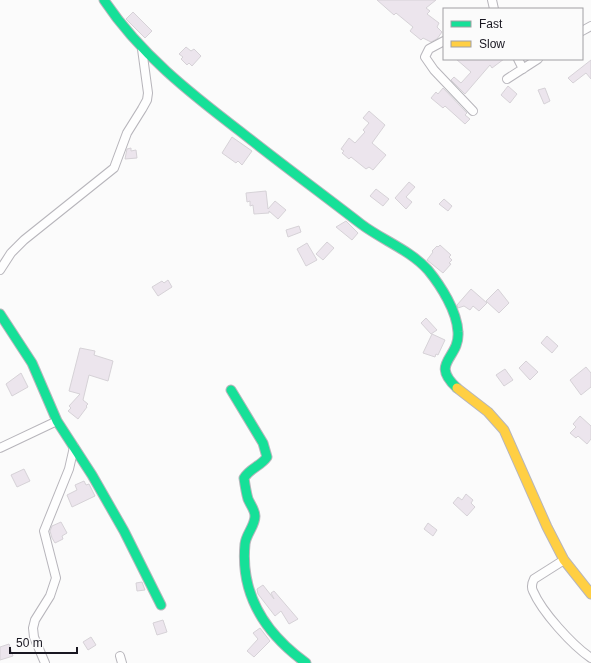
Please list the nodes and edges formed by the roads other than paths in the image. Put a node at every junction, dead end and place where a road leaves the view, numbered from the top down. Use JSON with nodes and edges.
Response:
{"nodes":[{"id":1,"x":104,"y":0,"type":"edge"},
{"id":2,"x":443,"y":42,"type":"edge"},
{"id":3,"x":142,"y":49,"type":"junction"},
{"id":4,"x":518,"y":60,"type":"edge"},
{"id":5,"x":536,"y":60,"type":"edge"},
{"id":6,"x":523,"y":69,"type":"junction"},
{"id":7,"x":507,"y":79,"type":"dead end"},
{"id":8,"x":473,"y":111,"type":"dead end"},
{"id":9,"x":0,"y":270,"type":"edge"},
{"id":10,"x":0,"y":314,"type":"edge"},
{"id":11,"x":231,"y":390,"type":"dead end"},
{"id":12,"x":57,"y":420,"type":"junction"},
{"id":13,"x":74,"y":447,"type":"junction"},
{"id":14,"x":0,"y":448,"type":"edge"},
{"id":15,"x":564,"y":560,"type":"junction"},
{"id":16,"x":591,"y":594,"type":"edge"},
{"id":17,"x":161,"y":605,"type":"dead end"},
{"id":18,"x":591,"y":658,"type":"edge"},
{"id":19,"x":45,"y":663,"type":"edge"},
{"id":20,"x":306,"y":663,"type":"edge"}],
"edges":[{"from":1,"to":3,"type":"street"},
{"from":2,"to":8,"type":"street"},
{"from":3,"to":9,"type":"street"},
{"from":3,"to":15,"type":"street"},
{"from":4,"to":6,"type":"street"},
{"from":5,"to":6,"type":"street"},
{"from":6,"to":7,"type":"street"},
{"from":10,"to":12,"type":"street"},
{"from":11,"to":20,"type":"street"},
{"from":12,"to":13,"type":"street"},
{"from":12,"to":14,"type":"street"},
{"from":13,"to":17,"type":"street"},
{"from":13,"to":19,"type":"street"},
{"from":15,"to":16,"type":"street"},
{"from":15,"to":18,"type":"street"}]}
